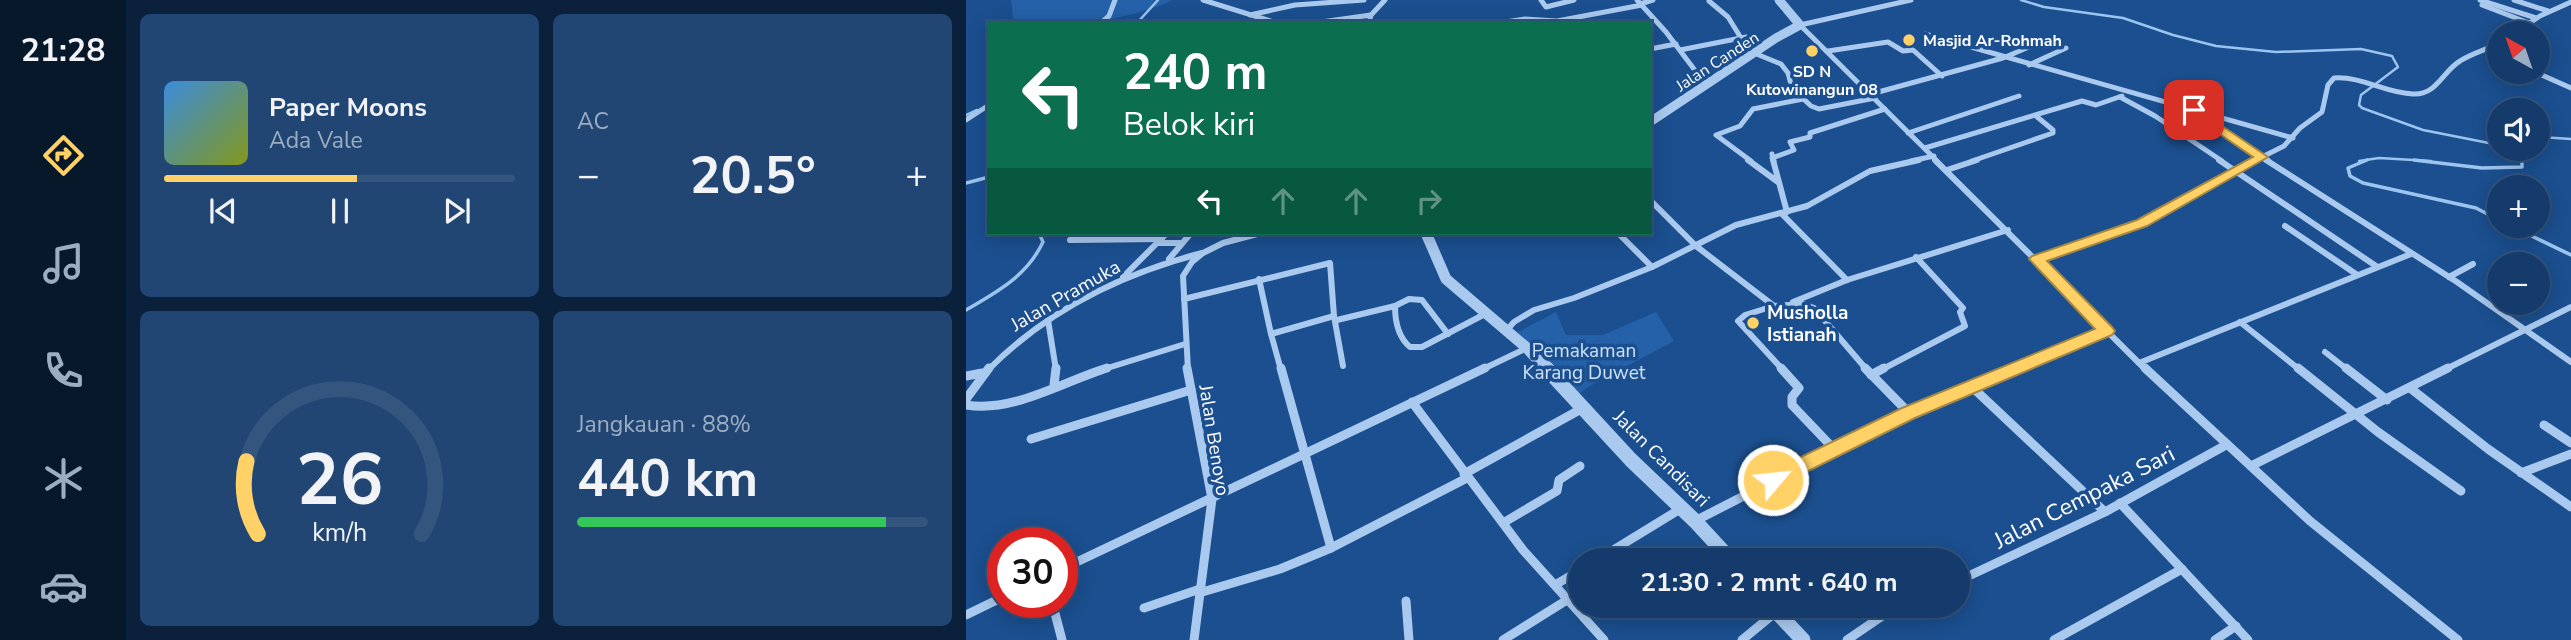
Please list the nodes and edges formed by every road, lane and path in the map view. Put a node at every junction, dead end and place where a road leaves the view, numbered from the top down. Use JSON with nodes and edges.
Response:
{"nodes":[{"id":1,"x":1115,"y":0,"type":"edge"},
{"id":2,"x":1203,"y":0,"type":"edge"},
{"id":3,"x":1364,"y":0,"type":"edge"},
{"id":4,"x":1385,"y":0,"type":"edge"},
{"id":5,"x":1541,"y":0,"type":"edge"},
{"id":6,"x":1574,"y":0,"type":"edge"},
{"id":7,"x":1653,"y":0,"type":"edge"},
{"id":8,"x":1710,"y":0,"type":"edge"},
{"id":9,"x":1779,"y":0,"type":"edge"},
{"id":10,"x":1911,"y":0,"type":"edge"},
{"id":11,"x":2514,"y":0,"type":"edge"},
{"id":12,"x":2571,"y":2,"type":"edge"},
{"id":13,"x":1640,"y":3,"type":"edge"},
{"id":14,"x":2481,"y":3,"type":"edge"},
{"id":15,"x":2559,"y":6,"type":"junction"},
{"id":16,"x":2571,"y":9,"type":"edge"},
{"id":17,"x":2548,"y":11,"type":"junction"},
{"id":18,"x":1250,"y":15,"type":"junction"},
{"id":19,"x":1371,"y":15,"type":"junction"},
{"id":20,"x":2536,"y":18,"type":"junction"},
{"id":21,"x":1103,"y":21,"type":"edge"},
{"id":22,"x":1270,"y":21,"type":"edge"},
{"id":23,"x":1328,"y":21,"type":"edge"},
{"id":24,"x":1370,"y":21,"type":"edge"},
{"id":25,"x":1512,"y":21,"type":"edge"},
{"id":26,"x":1569,"y":21,"type":"edge"},
{"id":27,"x":2524,"y":21,"type":"edge"},
{"id":28,"x":2532,"y":21,"type":"edge"},
{"id":29,"x":1800,"y":26,"type":"junction"},
{"id":30,"x":1925,"y":34,"type":"dead end"},
{"id":31,"x":2048,"y":39,"type":"dead end"},
{"id":32,"x":1676,"y":44,"type":"junction"},
{"id":33,"x":2066,"y":48,"type":"dead end"},
{"id":34,"x":1652,"y":49,"type":"edge"},
{"id":35,"x":2487,"y":49,"type":"edge"},
{"id":36,"x":1679,"y":50,"type":"junction"},
{"id":37,"x":1828,"y":51,"type":"junction"},
{"id":38,"x":1754,"y":53,"type":"junction"},
{"id":39,"x":2003,"y":58,"type":"junction"},
{"id":40,"x":2029,"y":65,"type":"junction"},
{"id":41,"x":1942,"y":76,"type":"junction"},
{"id":42,"x":2550,"y":79,"type":"edge"},
{"id":43,"x":1706,"y":85,"type":"junction"},
{"id":44,"x":2571,"y":88,"type":"edge"},
{"id":45,"x":2129,"y":92,"type":"junction"},
{"id":46,"x":1873,"y":96,"type":"junction"},
{"id":47,"x":2019,"y":96,"type":"dead end"},
{"id":48,"x":2120,"y":97,"type":"junction"},
{"id":49,"x":1803,"y":99,"type":"junction"},
{"id":50,"x":987,"y":106,"type":"edge"},
{"id":51,"x":1885,"y":109,"type":"junction"},
{"id":52,"x":2194,"y":110,"type":"junction"},
{"id":53,"x":2036,"y":116,"type":"junction"},
{"id":54,"x":1652,"y":117,"type":"edge"},
{"id":55,"x":966,"y":120,"type":"edge"},
{"id":56,"x":1908,"y":132,"type":"junction"},
{"id":57,"x":2293,"y":138,"type":"junction"},
{"id":58,"x":1925,"y":148,"type":"junction"},
{"id":59,"x":1934,"y":156,"type":"junction"},
{"id":60,"x":2262,"y":157,"type":"junction"},
{"id":61,"x":1947,"y":170,"type":"junction"},
{"id":62,"x":2236,"y":171,"type":"junction"},
{"id":63,"x":1778,"y":181,"type":"junction"},
{"id":64,"x":1652,"y":202,"type":"edge"},
{"id":65,"x":1784,"y":213,"type":"junction"},
{"id":66,"x":2285,"y":226,"type":"dead end"},
{"id":67,"x":2008,"y":230,"type":"junction"},
{"id":68,"x":1189,"y":235,"type":"edge"},
{"id":69,"x":1253,"y":235,"type":"edge"},
{"id":70,"x":1427,"y":235,"type":"edge"},
{"id":71,"x":1620,"y":235,"type":"edge"},
{"id":72,"x":1162,"y":238,"type":"edge"},
{"id":73,"x":1070,"y":240,"type":"dead end"},
{"id":74,"x":1182,"y":243,"type":"junction"},
{"id":75,"x":1696,"y":246,"type":"junction"},
{"id":76,"x":1203,"y":253,"type":"junction"},
{"id":77,"x":2412,"y":254,"type":"junction"},
{"id":78,"x":1916,"y":257,"type":"junction"},
{"id":79,"x":2037,"y":259,"type":"junction"},
{"id":80,"x":1169,"y":260,"type":"junction"},
{"id":81,"x":2473,"y":264,"type":"dead end"},
{"id":82,"x":2376,"y":266,"type":"junction"},
{"id":83,"x":1652,"y":267,"type":"junction"},
{"id":84,"x":2356,"y":274,"type":"junction"},
{"id":85,"x":2449,"y":277,"type":"junction"},
{"id":86,"x":1259,"y":279,"type":"junction"},
{"id":87,"x":1120,"y":280,"type":"junction"},
{"id":88,"x":1847,"y":280,"type":"junction"},
{"id":89,"x":1184,"y":299,"type":"junction"},
{"id":90,"x":1789,"y":304,"type":"junction"},
{"id":91,"x":1395,"y":306,"type":"junction"},
{"id":92,"x":1774,"y":306,"type":"junction"},
{"id":93,"x":2571,"y":307,"type":"edge"},
{"id":94,"x":1485,"y":314,"type":"junction"},
{"id":95,"x":1335,"y":318,"type":"junction"},
{"id":96,"x":1048,"y":320,"type":"junction"},
{"id":97,"x":2240,"y":322,"type":"junction"},
{"id":98,"x":2528,"y":330,"type":"junction"},
{"id":99,"x":1506,"y":331,"type":"junction"},
{"id":100,"x":2106,"y":331,"type":"junction"},
{"id":101,"x":1271,"y":334,"type":"junction"},
{"id":102,"x":1448,"y":334,"type":"junction"},
{"id":103,"x":1185,"y":344,"type":"junction"},
{"id":104,"x":1527,"y":348,"type":"junction"},
{"id":105,"x":2325,"y":352,"type":"dead end"},
{"id":106,"x":2571,"y":362,"type":"edge"},
{"id":107,"x":2139,"y":363,"type":"junction"},
{"id":108,"x":1343,"y":366,"type":"dead end"},
{"id":109,"x":982,"y":373,"type":"junction"},
{"id":110,"x":1871,"y":374,"type":"junction"},
{"id":111,"x":966,"y":376,"type":"edge"},
{"id":112,"x":1054,"y":385,"type":"junction"},
{"id":113,"x":1971,"y":386,"type":"junction"},
{"id":114,"x":2410,"y":388,"type":"junction"},
{"id":115,"x":1191,"y":390,"type":"junction"},
{"id":116,"x":966,"y":398,"type":"edge"},
{"id":117,"x":2387,"y":400,"type":"junction"},
{"id":118,"x":1412,"y":402,"type":"junction"},
{"id":119,"x":966,"y":405,"type":"edge"},
{"id":120,"x":1584,"y":408,"type":"junction"},
{"id":121,"x":1909,"y":413,"type":"junction"},
{"id":122,"x":2357,"y":416,"type":"junction"},
{"id":123,"x":2544,"y":425,"type":"dead end"},
{"id":124,"x":1031,"y":439,"type":"dead end"},
{"id":125,"x":2571,"y":443,"type":"edge"},
{"id":126,"x":2226,"y":445,"type":"junction"},
{"id":127,"x":1833,"y":448,"type":"junction"},
{"id":128,"x":1303,"y":454,"type":"junction"},
{"id":129,"x":2571,"y":454,"type":"edge"},
{"id":130,"x":1580,"y":466,"type":"dead end"},
{"id":131,"x":2251,"y":466,"type":"junction"},
{"id":132,"x":2521,"y":473,"type":"junction"},
{"id":133,"x":1466,"y":476,"type":"junction"},
{"id":134,"x":2461,"y":491,"type":"dead end"},
{"id":135,"x":1212,"y":499,"type":"junction"},
{"id":136,"x":2120,"y":503,"type":"junction"},
{"id":137,"x":1682,"y":508,"type":"junction"},
{"id":138,"x":2571,"y":508,"type":"edge"},
{"id":139,"x":2105,"y":512,"type":"junction"},
{"id":140,"x":1695,"y":521,"type":"junction"},
{"id":141,"x":1503,"y":523,"type":"junction"},
{"id":142,"x":1331,"y":548,"type":"junction"},
{"id":143,"x":1617,"y":548,"type":"edge"},
{"id":144,"x":1720,"y":548,"type":"edge"},
{"id":145,"x":1078,"y":562,"type":"edge"},
{"id":146,"x":2182,"y":569,"type":"junction"},
{"id":147,"x":1970,"y":575,"type":"edge"},
{"id":148,"x":1568,"y":577,"type":"edge"},
{"id":149,"x":1555,"y":585,"type":"junction"},
{"id":150,"x":1200,"y":591,"type":"junction"},
{"id":151,"x":1567,"y":600,"type":"junction"},
{"id":152,"x":1405,"y":601,"type":"dead end"},
{"id":153,"x":987,"y":605,"type":"edge"},
{"id":154,"x":1144,"y":608,"type":"dead end"},
{"id":155,"x":966,"y":615,"type":"edge"},
{"id":156,"x":1056,"y":618,"type":"edge"},
{"id":157,"x":1765,"y":618,"type":"edge"},
{"id":158,"x":1782,"y":618,"type":"edge"},
{"id":159,"x":1879,"y":618,"type":"edge"},
{"id":160,"x":2236,"y":626,"type":"junction"},
{"id":161,"x":1062,"y":640,"type":"edge"},
{"id":162,"x":1194,"y":640,"type":"edge"},
{"id":163,"x":1409,"y":640,"type":"edge"},
{"id":164,"x":1503,"y":640,"type":"edge"},
{"id":165,"x":1604,"y":640,"type":"edge"},
{"id":166,"x":1742,"y":640,"type":"edge"},
{"id":167,"x":1803,"y":640,"type":"edge"},
{"id":168,"x":1847,"y":640,"type":"edge"},
{"id":169,"x":2054,"y":640,"type":"edge"},
{"id":170,"x":2215,"y":640,"type":"edge"},
{"id":171,"x":2248,"y":640,"type":"edge"},
{"id":172,"x":2458,"y":640,"type":"edge"}],
"edges":[{"from":1,"to":21,"type":"street"},
{"from":2,"to":18,"type":"street"},
{"from":3,"to":18,"type":"street"},
{"from":4,"to":19,"type":"street"},
{"from":5,"to":6,"type":"street"},
{"from":7,"to":13,"type":"street"},
{"from":8,"to":36,"type":"street"},
{"from":9,"to":29,"type":"street"},
{"from":10,"to":29,"type":"street"},
{"from":11,"to":17,"type":"street"},
{"from":12,"to":15,"type":"street"},
{"from":13,"to":26,"type":"street"},
{"from":13,"to":32,"type":"street"},
{"from":14,"to":20,"type":"street"},
{"from":14,"to":27,"type":"street"},
{"from":15,"to":16,"type":"street"},
{"from":15,"to":17,"type":"street"},
{"from":17,"to":20,"type":"street"},
{"from":18,"to":22,"type":"street"},
{"from":19,"to":23,"type":"street"},
{"from":19,"to":24,"type":"street"},
{"from":20,"to":28,"type":"street"},
{"from":25,"to":26,"type":"street"},
{"from":29,"to":37,"type":"street"},
{"from":29,"to":38,"type":"street","name":"Jalan Canden"},
{"from":30,"to":39,"type":"street"},
{"from":31,"to":39,"type":"street"},
{"from":32,"to":34,"type":"street"},
{"from":32,"to":36,"type":"street"},
{"from":33,"to":40,"type":"street"},
{"from":35,"to":57,"type":"street"},
{"from":36,"to":43,"type":"street"},
{"from":37,"to":41,"type":"street"},
{"from":37,"to":46,"type":"street"},
{"from":38,"to":43,"type":"street","name":"Jalan Canden"},
{"from":38,"to":49,"type":"street"},
{"from":39,"to":40,"type":"street"},
{"from":39,"to":41,"type":"street"},
{"from":40,"to":45,"type":"street"},
{"from":41,"to":46,"type":"street"},
{"from":42,"to":44,"type":"street"},
{"from":43,"to":54,"type":"street","name":"Jalan Canden"},
{"from":45,"to":48,"type":"street"},
{"from":45,"to":52,"type":"street"},
{"from":46,"to":49,"type":"street"},
{"from":46,"to":51,"type":"street"},
{"from":47,"to":56,"type":"street"},
{"from":48,"to":53,"type":"street"},
{"from":48,"to":62,"type":"street"},
{"from":49,"to":63,"type":"street"},
{"from":50,"to":55,"type":"street"},
{"from":51,"to":56,"type":"street"},
{"from":51,"to":63,"type":"street"},
{"from":52,"to":57,"type":"street"},
{"from":52,"to":60,"type":"street"},
{"from":53,"to":58,"type":"street"},
{"from":53,"to":61,"type":"street"},
{"from":56,"to":58,"type":"street"},
{"from":57,"to":60,"type":"street"},
{"from":58,"to":59,"type":"street"},
{"from":59,"to":61,"type":"street"},
{"from":59,"to":65,"type":"street"},
{"from":60,"to":62,"type":"street"},
{"from":60,"to":77,"type":"street"},
{"from":61,"to":67,"type":"street"},
{"from":62,"to":79,"type":"street"},
{"from":62,"to":82,"type":"street"},
{"from":63,"to":65,"type":"street"},
{"from":64,"to":75,"type":"street"},
{"from":65,"to":75,"type":"street"},
{"from":65,"to":88,"type":"street"},
{"from":66,"to":84,"type":"street"},
{"from":67,"to":78,"type":"street"},
{"from":67,"to":79,"type":"street"},
{"from":68,"to":74,"type":"street"},
{"from":69,"to":76,"type":"street"},
{"from":70,"to":94,"type":"street","name":"Jalan Candisari"},
{"from":71,"to":83,"type":"street"},
{"from":72,"to":73,"type":"street"},
{"from":72,"to":74,"type":"street"},
{"from":72,"to":87,"type":"street"},
{"from":74,"to":80,"type":"street"},
{"from":75,"to":83,"type":"street"},
{"from":75,"to":92,"type":"street"},
{"from":76,"to":80,"type":"street","name":"Jalan Pramuka"},
{"from":76,"to":89,"type":"street","name":"Jalan Benoyo"},
{"from":77,"to":82,"type":"street"},
{"from":77,"to":85,"type":"street"},
{"from":78,"to":88,"type":"street"},
{"from":78,"to":110,"type":"street"},
{"from":79,"to":100,"type":"street"},
{"from":80,"to":87,"type":"street","name":"Jalan Pramuka"},
{"from":81,"to":85,"type":"street"},
{"from":82,"to":84,"type":"street"},
{"from":83,"to":99,"type":"street"},
{"from":84,"to":97,"type":"street"},
{"from":85,"to":98,"type":"street"},
{"from":86,"to":89,"type":"street"},
{"from":86,"to":95,"type":"street"},
{"from":86,"to":101,"type":"street"},
{"from":87,"to":96,"type":"street","name":"Jalan Pramuka"},
{"from":88,"to":90,"type":"street"},
{"from":89,"to":103,"type":"street","name":"Jalan Benoyo"},
{"from":90,"to":92,"type":"street"},
{"from":90,"to":110,"type":"street"},
{"from":91,"to":95,"type":"street"},
{"from":91,"to":102,"type":"street"},
{"from":91,"to":102,"type":"street"},
{"from":92,"to":127,"type":"street"},
{"from":93,"to":98,"type":"street"},
{"from":94,"to":99,"type":"street","name":"Jalan Candisari"},
{"from":94,"to":102,"type":"street"},
{"from":95,"to":101,"type":"street"},
{"from":95,"to":108,"type":"street"},
{"from":96,"to":109,"type":"street","name":"Jalan Pramuka"},
{"from":96,"to":112,"type":"street"},
{"from":97,"to":107,"type":"street"},
{"from":97,"to":122,"type":"street"},
{"from":98,"to":106,"type":"street"},
{"from":98,"to":114,"type":"street"},
{"from":99,"to":104,"type":"street","name":"Jalan Candisari"},
{"from":100,"to":107,"type":"street"},
{"from":100,"to":113,"type":"street"},
{"from":101,"to":128,"type":"street"},
{"from":103,"to":112,"type":"street"},
{"from":103,"to":115,"type":"street","name":"Jalan Benoyo"},
{"from":104,"to":118,"type":"street"},
{"from":104,"to":120,"type":"street","name":"Jalan Candisari"},
{"from":105,"to":117,"type":"street"},
{"from":107,"to":126,"type":"street"},
{"from":109,"to":111,"type":"street"},
{"from":109,"to":116,"type":"street","name":"Jalan Pramuka"},
{"from":110,"to":121,"type":"street"},
{"from":112,"to":119,"type":"street"},
{"from":113,"to":121,"type":"street"},
{"from":113,"to":139,"type":"street"},
{"from":114,"to":117,"type":"street"},
{"from":114,"to":132,"type":"street"},
{"from":115,"to":124,"type":"street"},
{"from":115,"to":135,"type":"street","name":"Jalan Benoyo"},
{"from":117,"to":122,"type":"street"},
{"from":118,"to":128,"type":"street"},
{"from":118,"to":133,"type":"street"},
{"from":120,"to":133,"type":"street"},
{"from":120,"to":137,"type":"street","name":"Jalan Candisari"},
{"from":121,"to":127,"type":"street"},
{"from":122,"to":131,"type":"street"},
{"from":122,"to":134,"type":"street"},
{"from":123,"to":125,"type":"street"},
{"from":126,"to":131,"type":"street"},
{"from":126,"to":136,"type":"street","name":"Jalan Cempaka Sari"},
{"from":127,"to":140,"type":"street"},
{"from":128,"to":135,"type":"street"},
{"from":128,"to":142,"type":"street"},
{"from":129,"to":132,"type":"street"},
{"from":130,"to":141,"type":"street"},
{"from":131,"to":172,"type":"street"},
{"from":132,"to":138,"type":"street"},
{"from":133,"to":141,"type":"street"},
{"from":133,"to":142,"type":"street"},
{"from":135,"to":145,"type":"street"},
{"from":135,"to":150,"type":"street","name":"Jalan Benoyo"},
{"from":136,"to":139,"type":"street","name":"Jalan Cempaka Sari"},
{"from":136,"to":146,"type":"street"},
{"from":137,"to":140,"type":"street","name":"Jalan Candisari"},
{"from":137,"to":143,"type":"street"},
{"from":139,"to":147,"type":"street","name":"Jalan Cempaka Sari"},
{"from":140,"to":144,"type":"street","name":"Jalan Candisari"},
{"from":141,"to":149,"type":"street"},
{"from":142,"to":150,"type":"street"},
{"from":146,"to":160,"type":"street"},
{"from":146,"to":169,"type":"street"},
{"from":148,"to":149,"type":"street"},
{"from":149,"to":151,"type":"street"},
{"from":150,"to":154,"type":"street"},
{"from":150,"to":162,"type":"street","name":"Jalan Benoyo"},
{"from":151,"to":164,"type":"street"},
{"from":151,"to":165,"type":"street"},
{"from":152,"to":163,"type":"street"},
{"from":153,"to":155,"type":"street"},
{"from":156,"to":161,"type":"street"},
{"from":157,"to":166,"type":"street"},
{"from":158,"to":167,"type":"street"},
{"from":159,"to":168,"type":"street"},
{"from":160,"to":170,"type":"street"},
{"from":160,"to":171,"type":"street"}]}
